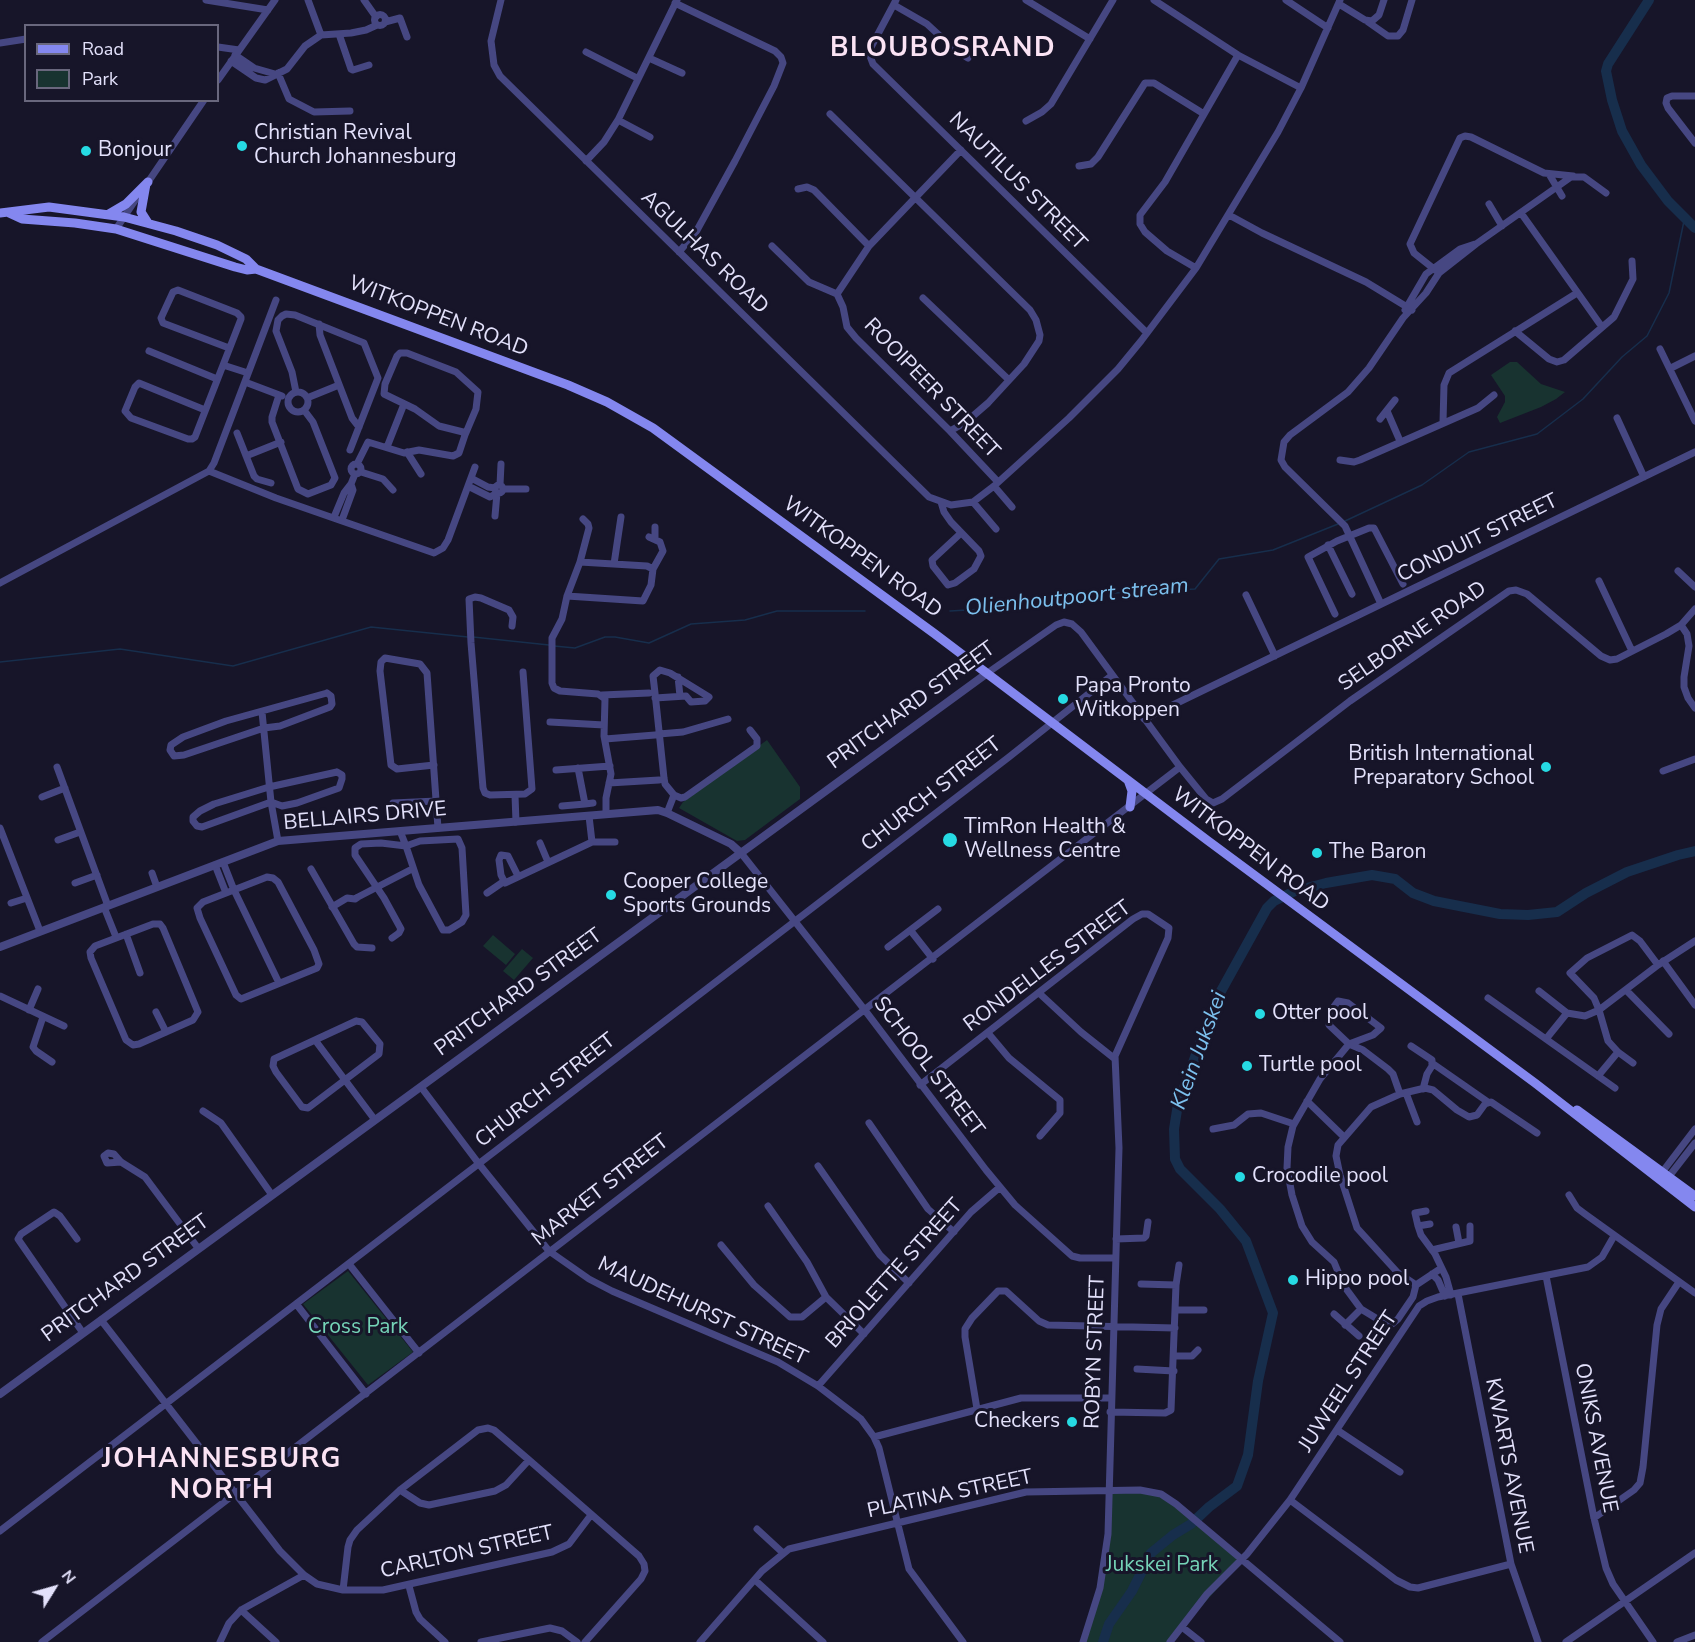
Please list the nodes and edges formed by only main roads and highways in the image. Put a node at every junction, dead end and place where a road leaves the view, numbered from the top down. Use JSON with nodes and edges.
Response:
{"nodes":[{"id":1,"x":5,"y":213,"type":"edge"},
{"id":2,"x":109,"y":214,"type":"junction"},
{"id":3,"x":148,"y":223,"type":"junction"},
{"id":4,"x":256,"y":269,"type":"junction"},
{"id":5,"x":1128,"y":780,"type":"junction"},
{"id":6,"x":1130,"y":807,"type":"road end"},
{"id":7,"x":1663,"y":1178,"type":"junction"},
{"id":8,"x":1695,"y":1196,"type":"edge"},
{"id":9,"x":1695,"y":1207,"type":"edge"}],
"edges":[{"from":1,"to":2,"type":"main road","name":"WITKOPPEN ROAD"},
{"from":1,"to":4,"type":"main road","name":"WITKOPPEN ROAD"},
{"from":2,"to":3,"type":"main road","name":"WITKOPPEN ROAD"},
{"from":2,"to":3,"type":"main road"},
{"from":3,"to":4,"type":"main road","name":"WITKOPPEN ROAD"},
{"from":4,"to":5,"type":"main road","name":"WITKOPPEN ROAD"},
{"from":5,"to":6,"type":"main road"},
{"from":5,"to":7,"type":"main road","name":"WITKOPPEN ROAD"},
{"from":7,"to":8,"type":"main road","name":"WITKOPPEN ROAD"},
{"from":7,"to":9,"type":"main road","name":"WITKOPPEN ROAD"}]}
